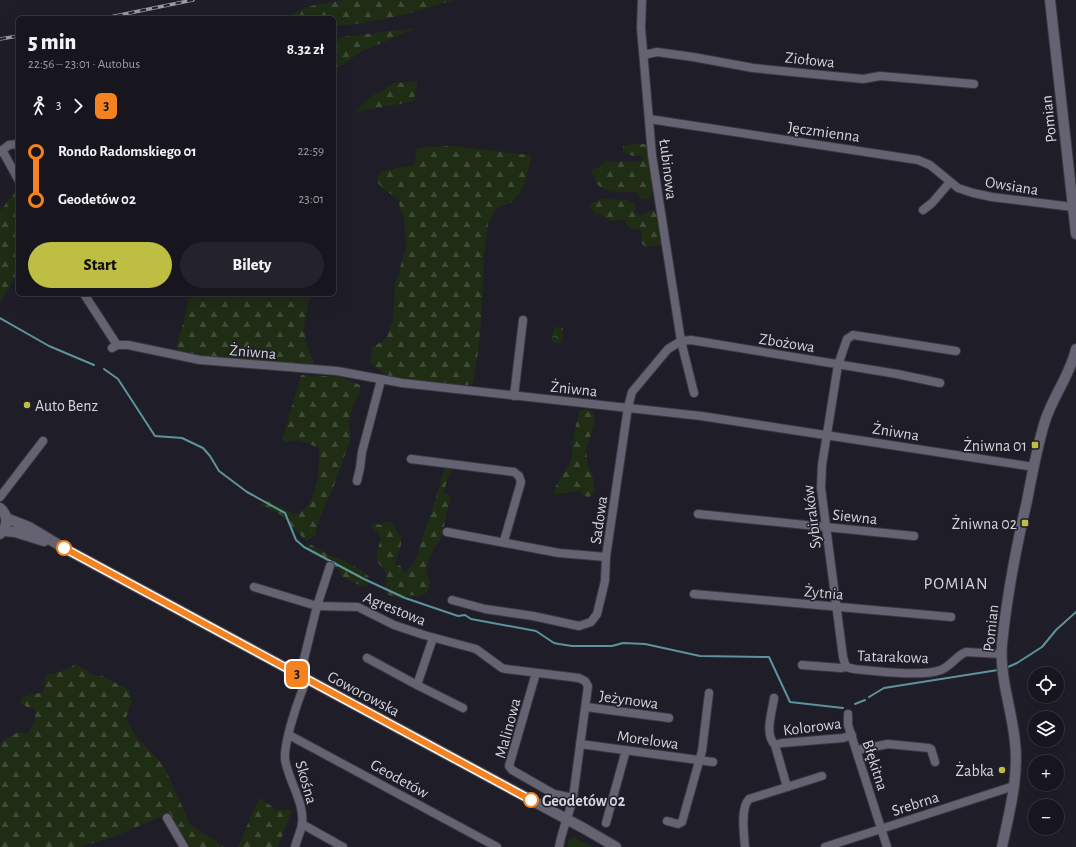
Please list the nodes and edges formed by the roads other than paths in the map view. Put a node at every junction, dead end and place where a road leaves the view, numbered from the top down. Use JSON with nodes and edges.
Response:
{"nodes":[{"id":1,"x":642,"y":0,"type":"edge"},
{"id":2,"x":1050,"y":0,"type":"edge"},
{"id":3,"x":644,"y":55,"type":"junction"},
{"id":4,"x":974,"y":84,"type":"dead end"},
{"id":5,"x":649,"y":119,"type":"junction"},
{"id":6,"x":16,"y":144,"type":"edge"},
{"id":7,"x":1,"y":151,"type":"edge"},
{"id":8,"x":16,"y":176,"type":"edge"},
{"id":9,"x":950,"y":182,"type":"junction"},
{"id":10,"x":1073,"y":207,"type":"junction"},
{"id":11,"x":924,"y":210,"type":"dead end"},
{"id":12,"x":1076,"y":234,"type":"edge"},
{"id":13,"x":85,"y":296,"type":"edge"},
{"id":14,"x":523,"y":320,"type":"dead end"},
{"id":15,"x":681,"y":341,"type":"junction"},
{"id":16,"x":1076,"y":349,"type":"edge"},
{"id":17,"x":956,"y":351,"type":"dead end"},
{"id":18,"x":838,"y":365,"type":"junction"},
{"id":19,"x":1074,"y":365,"type":"edge"},
{"id":20,"x":381,"y":380,"type":"junction"},
{"id":21,"x":940,"y":383,"type":"dead end"},
{"id":22,"x":694,"y":393,"type":"dead end"},
{"id":23,"x":514,"y":396,"type":"junction"},
{"id":24,"x":628,"y":407,"type":"junction"},
{"id":25,"x":827,"y":435,"type":"junction"},
{"id":26,"x":43,"y":441,"type":"dead end"},
{"id":27,"x":411,"y":459,"type":"dead end"},
{"id":28,"x":1034,"y":467,"type":"junction"},
{"id":29,"x":357,"y":481,"type":"dead end"},
{"id":30,"x":0,"y":497,"type":"edge"},
{"id":31,"x":0,"y":508,"type":"edge"},
{"id":32,"x":698,"y":514,"type":"dead end"},
{"id":33,"x":6,"y":518,"type":"junction"},
{"id":34,"x":827,"y":528,"type":"junction"},
{"id":35,"x":2,"y":532,"type":"edge"},
{"id":36,"x":447,"y":532,"type":"dead end"},
{"id":37,"x":914,"y":536,"type":"dead end"},
{"id":38,"x":504,"y":541,"type":"junction"},
{"id":39,"x":56,"y":544,"type":"junction"},
{"id":40,"x":606,"y":557,"type":"junction"},
{"id":41,"x":330,"y":566,"type":"dead end"},
{"id":42,"x":254,"y":588,"type":"dead end"},
{"id":43,"x":694,"y":594,"type":"dead end"},
{"id":44,"x":452,"y":600,"type":"dead end"},
{"id":45,"x":318,"y":606,"type":"junction"},
{"id":46,"x":837,"y":607,"type":"junction"},
{"id":47,"x":951,"y":617,"type":"dead end"},
{"id":48,"x":433,"y":638,"type":"junction"},
{"id":49,"x":1001,"y":654,"type":"junction"},
{"id":50,"x":367,"y":658,"type":"dead end"},
{"id":51,"x":802,"y":665,"type":"dead end"},
{"id":52,"x":846,"y":667,"type":"junction"},
{"id":53,"x":536,"y":673,"type":"junction"},
{"id":54,"x":302,"y":677,"type":"junction"},
{"id":55,"x":417,"y":685,"type":"junction"},
{"id":56,"x":709,"y":693,"type":"dead end"},
{"id":57,"x":774,"y":698,"type":"dead end"},
{"id":58,"x":586,"y":707,"type":"junction"},
{"id":59,"x":463,"y":708,"type":"dead end"},
{"id":60,"x":848,"y":714,"type":"dead end"},
{"id":61,"x":669,"y":718,"type":"dead end"},
{"id":62,"x":289,"y":735,"type":"junction"},
{"id":63,"x":852,"y":735,"type":"junction"},
{"id":64,"x":580,"y":744,"type":"junction"},
{"id":65,"x":775,"y":745,"type":"junction"},
{"id":66,"x":626,"y":750,"type":"junction"},
{"id":67,"x":856,"y":750,"type":"junction"},
{"id":68,"x":699,"y":760,"type":"junction"},
{"id":69,"x":713,"y":762,"type":"dead end"},
{"id":70,"x":935,"y":762,"type":"dead end"},
{"id":71,"x":822,"y":776,"type":"dead end"},
{"id":72,"x":1014,"y":786,"type":"junction"},
{"id":73,"x":787,"y":787,"type":"junction"},
{"id":74,"x":573,"y":798,"type":"junction"},
{"id":75,"x":167,"y":818,"type":"dead end"},
{"id":76,"x":567,"y":819,"type":"junction"},
{"id":77,"x":667,"y":821,"type":"dead end"},
{"id":78,"x":606,"y":823,"type":"dead end"},
{"id":79,"x":302,"y":824,"type":"junction"},
{"id":80,"x":881,"y":828,"type":"junction"},
{"id":81,"x":184,"y":847,"type":"edge"},
{"id":82,"x":295,"y":847,"type":"edge"},
{"id":83,"x":343,"y":847,"type":"edge"},
{"id":84,"x":497,"y":847,"type":"edge"},
{"id":85,"x":559,"y":847,"type":"edge"},
{"id":86,"x":616,"y":847,"type":"edge"},
{"id":87,"x":745,"y":847,"type":"edge"},
{"id":88,"x":825,"y":847,"type":"edge"},
{"id":89,"x":887,"y":847,"type":"edge"},
{"id":90,"x":1002,"y":847,"type":"edge"}],
"edges":[{"from":1,"to":3,"type":"street","name":"Łubinowa"},
{"from":2,"to":10,"type":"street","name":"Pomian"},
{"from":3,"to":4,"type":"street","name":"Ziołowa"},
{"from":3,"to":5,"type":"street","name":"Łubinowa"},
{"from":5,"to":9,"type":"street","name":"Jęczmienna"},
{"from":5,"to":15,"type":"street","name":"Łubinowa"},
{"from":6,"to":7,"type":"street"},
{"from":7,"to":8,"type":"street"},
{"from":9,"to":10,"type":"street","name":"Owsiana"},
{"from":9,"to":11,"type":"street"},
{"from":10,"to":12,"type":"street","name":"Pomian"},
{"from":13,"to":20,"type":"street","name":"Żniwna"},
{"from":14,"to":23,"type":"street"},
{"from":15,"to":18,"type":"street","name":"Zbożowa"},
{"from":15,"to":22,"type":"street"},
{"from":15,"to":24,"type":"street","name":"Sadowa"},
{"from":16,"to":19,"type":"street","name":"Pomian"},
{"from":17,"to":18,"type":"street","name":"Sybiraków"},
{"from":18,"to":21,"type":"street","name":"Zbożowa"},
{"from":18,"to":25,"type":"street","name":"Sybiraków"},
{"from":19,"to":28,"type":"street","name":"Pomian"},
{"from":20,"to":23,"type":"street","name":"Żniwna"},
{"from":20,"to":29,"type":"street"},
{"from":23,"to":24,"type":"street","name":"Żniwna"},
{"from":24,"to":25,"type":"street","name":"Żniwna"},
{"from":24,"to":40,"type":"street","name":"Sadowa"},
{"from":25,"to":28,"type":"street","name":"Żniwna"},
{"from":25,"to":34,"type":"street","name":"Sybiraków"},
{"from":26,"to":30,"type":"street"},
{"from":27,"to":38,"type":"street"},
{"from":28,"to":49,"type":"street","name":"Pomian"},
{"from":31,"to":33,"type":"street"},
{"from":32,"to":34,"type":"street","name":"Siewna"},
{"from":33,"to":35,"type":"street"},
{"from":33,"to":39,"type":"street","name":"Goworowska"},
{"from":34,"to":37,"type":"street","name":"Siewna"},
{"from":34,"to":46,"type":"street","name":"Sybiraków"},
{"from":35,"to":39,"type":"street","name":"Goworowska"},
{"from":36,"to":38,"type":"street"},
{"from":38,"to":40,"type":"street"},
{"from":39,"to":54,"type":"street","name":"Goworowska"},
{"from":40,"to":44,"type":"street","name":"Sadowa"},
{"from":41,"to":45,"type":"street","name":"Skośna"},
{"from":42,"to":45,"type":"street","name":"Agrestowa"},
{"from":43,"to":46,"type":"street","name":"Żytnia"},
{"from":45,"to":48,"type":"street","name":"Agrestowa"},
{"from":45,"to":54,"type":"street","name":"Skośna"},
{"from":46,"to":47,"type":"street","name":"Żytnia"},
{"from":46,"to":52,"type":"street","name":"Sybiraków"},
{"from":48,"to":53,"type":"street","name":"Agrestowa"},
{"from":48,"to":55,"type":"street","name":"Agrestowa"},
{"from":49,"to":52,"type":"street","name":"Tatarakowa"},
{"from":49,"to":72,"type":"street","name":"Pomian"},
{"from":50,"to":55,"type":"street"},
{"from":51,"to":52,"type":"street","name":"Tatarakowa"},
{"from":53,"to":58,"type":"street","name":"Agrestowa"},
{"from":53,"to":74,"type":"street","name":"Malinowa"},
{"from":54,"to":62,"type":"street","name":"Skośna"},
{"from":54,"to":76,"type":"street","name":"Goworowska"},
{"from":55,"to":59,"type":"street"},
{"from":56,"to":68,"type":"street"},
{"from":57,"to":65,"type":"street"},
{"from":58,"to":61,"type":"street","name":"Jeżynowa"},
{"from":58,"to":64,"type":"street"},
{"from":60,"to":63,"type":"street","name":"Błękitna"},
{"from":62,"to":79,"type":"street","name":"Skośna"},
{"from":62,"to":84,"type":"street","name":"Geodetów"},
{"from":63,"to":65,"type":"street","name":"Kolorowa"},
{"from":63,"to":67,"type":"street","name":"Błękitna"},
{"from":64,"to":66,"type":"street","name":"Morelowa"},
{"from":64,"to":74,"type":"street"},
{"from":65,"to":73,"type":"street"},
{"from":66,"to":68,"type":"street","name":"Morelowa"},
{"from":66,"to":78,"type":"street"},
{"from":67,"to":70,"type":"street"},
{"from":67,"to":80,"type":"street","name":"Błękitna"},
{"from":68,"to":69,"type":"street","name":"Morelowa"},
{"from":68,"to":77,"type":"street"},
{"from":71,"to":73,"type":"street"},
{"from":72,"to":80,"type":"street","name":"Srebrna"},
{"from":72,"to":90,"type":"street","name":"Pomian"},
{"from":73,"to":87,"type":"street"},
{"from":74,"to":76,"type":"street"},
{"from":75,"to":81,"type":"street"},
{"from":76,"to":85,"type":"street"},
{"from":76,"to":86,"type":"street","name":"Goworowska"},
{"from":79,"to":82,"type":"street","name":"Skośna"},
{"from":79,"to":83,"type":"street"},
{"from":80,"to":88,"type":"street","name":"Srebrna"},
{"from":80,"to":89,"type":"street","name":"Błękitna"}]}
